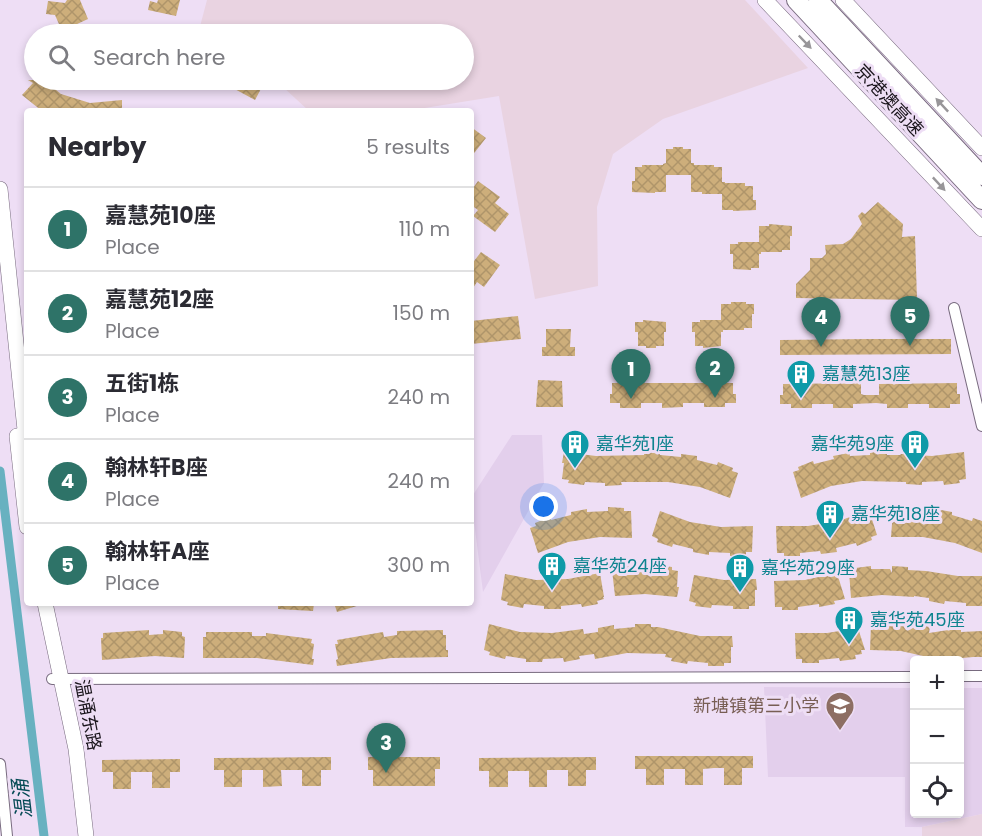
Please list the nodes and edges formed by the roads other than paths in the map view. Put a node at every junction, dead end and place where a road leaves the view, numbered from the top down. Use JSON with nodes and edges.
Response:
{"nodes":[{"id":1,"x":765,"y":0,"type":"edge"},
{"id":2,"x":796,"y":0,"type":"edge"},
{"id":3,"x":818,"y":0,"type":"edge"},
{"id":4,"x":843,"y":0,"type":"edge"},
{"id":5,"x":982,"y":148,"type":"edge"},
{"id":6,"x":982,"y":176,"type":"edge"},
{"id":7,"x":0,"y":189,"type":"edge"},
{"id":8,"x":982,"y":200,"type":"edge"},
{"id":9,"x":982,"y":230,"type":"edge"},
{"id":10,"x":0,"y":275,"type":"edge"},
{"id":11,"x":954,"y":308,"type":"dead end"},
{"id":12,"x":24,"y":420,"type":"edge"},
{"id":13,"x":982,"y":426,"type":"edge"},
{"id":14,"x":24,"y":499,"type":"edge"},
{"id":15,"x":38,"y":606,"type":"edge"},
{"id":16,"x":45,"y":606,"type":"edge"},
{"id":17,"x":910,"y":676,"type":"edge"},
{"id":18,"x":964,"y":676,"type":"edge"},
{"id":19,"x":982,"y":676,"type":"edge"},
{"id":20,"x":56,"y":679,"type":"junction"},
{"id":21,"x":0,"y":764,"type":"edge"},
{"id":22,"x":7,"y":836,"type":"edge"},
{"id":23,"x":76,"y":836,"type":"edge"},
{"id":24,"x":86,"y":836,"type":"edge"}],
"edges":[{"from":1,"to":9,"type":"street","one_way":true},
{"from":2,"to":8,"type":"highway","name":"京港澳高速"},
{"from":3,"to":6,"type":"highway","name":"京港澳高速"},
{"from":5,"to":4,"type":"street","one_way":true},
{"from":7,"to":12,"type":"street"},
{"from":10,"to":14,"type":"street"},
{"from":11,"to":13,"type":"street"},
{"from":15,"to":20,"type":"street","name":"温涌东路"},
{"from":16,"to":20,"type":"street","name":"温涌东路"},
{"from":17,"to":20,"type":"street"},
{"from":18,"to":19,"type":"street"},
{"from":20,"to":23,"type":"street","name":"温涌东路"},
{"from":20,"to":24,"type":"street","name":"温涌东路"},
{"from":21,"to":22,"type":"street"}]}
